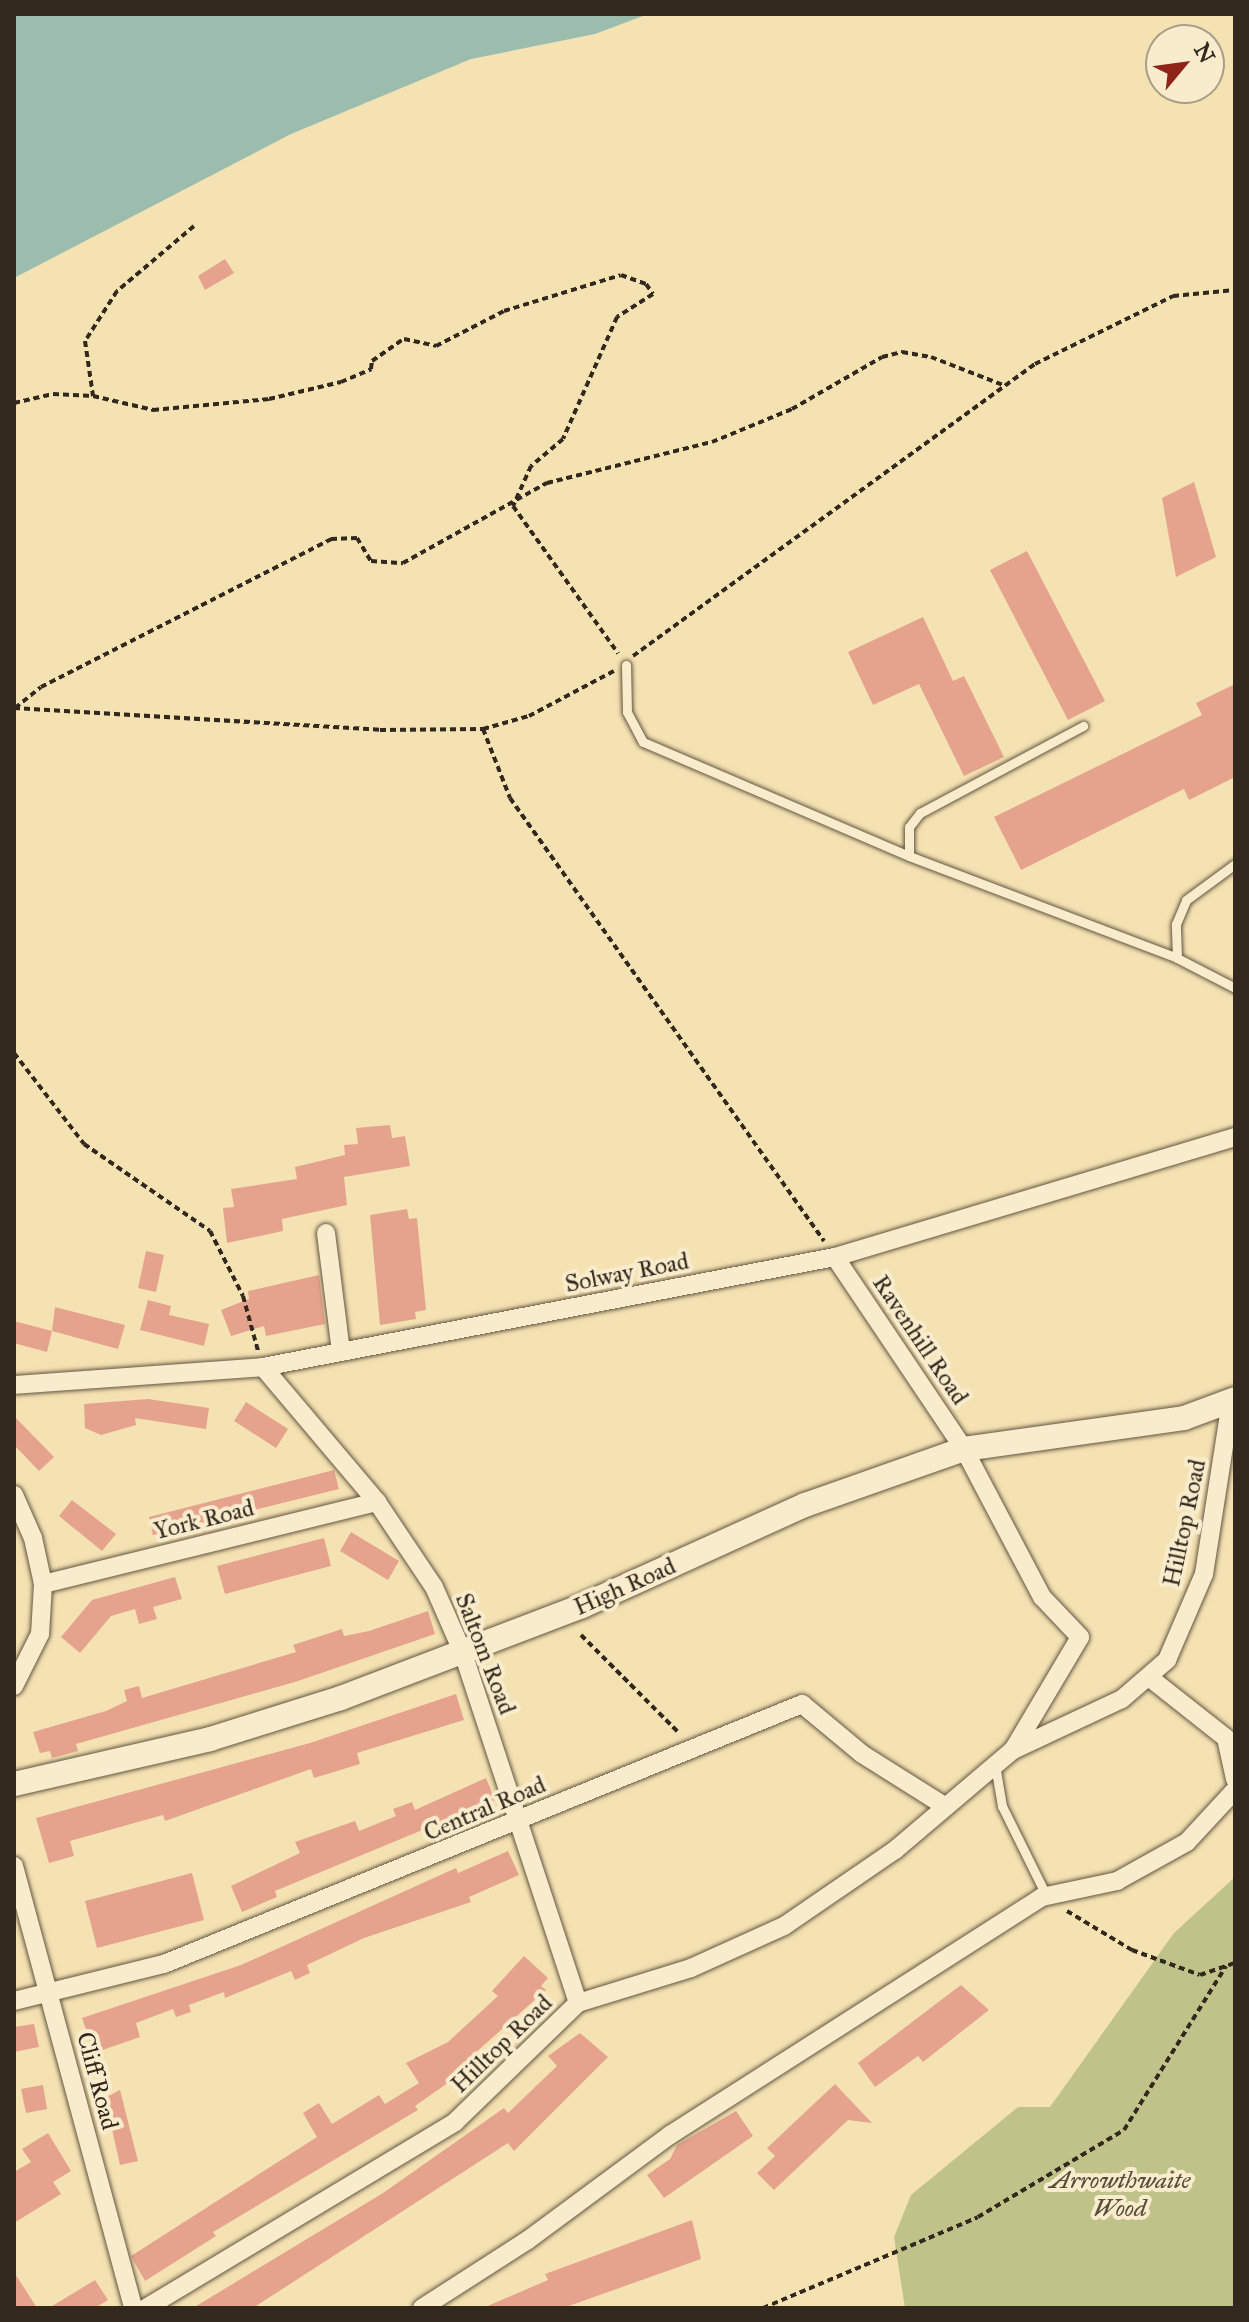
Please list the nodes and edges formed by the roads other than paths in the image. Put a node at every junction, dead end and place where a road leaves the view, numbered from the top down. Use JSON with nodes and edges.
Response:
{"nodes":[{"id":1,"x":626,"y":665,"type":"road end"},
{"id":2,"x":1083,"y":726,"type":"dead end"},
{"id":3,"x":909,"y":856,"type":"junction"},
{"id":4,"x":1235,"y":864,"type":"edge"},
{"id":5,"x":1177,"y":958,"type":"junction"},
{"id":6,"x":1235,"y":988,"type":"edge"},
{"id":7,"x":1235,"y":1137,"type":"edge"},
{"id":8,"x":326,"y":1233,"type":"dead end"},
{"id":9,"x":835,"y":1257,"type":"junction"},
{"id":10,"x":341,"y":1352,"type":"junction"},
{"id":11,"x":263,"y":1367,"type":"junction"},
{"id":12,"x":14,"y":1385,"type":"edge"},
{"id":13,"x":1233,"y":1400,"type":"edge"},
{"id":14,"x":964,"y":1449,"type":"junction"},
{"id":15,"x":14,"y":1495,"type":"edge"},
{"id":16,"x":377,"y":1502,"type":"junction"},
{"id":17,"x":43,"y":1584,"type":"junction"},
{"id":18,"x":1080,"y":1637,"type":"joint"},
{"id":19,"x":463,"y":1653,"type":"junction"},
{"id":20,"x":1150,"y":1678,"type":"junction"},
{"id":21,"x":14,"y":1686,"type":"edge"},
{"id":22,"x":1013,"y":1750,"type":"junction"},
{"id":23,"x":995,"y":1765,"type":"junction"},
{"id":24,"x":1235,"y":1779,"type":"edge"},
{"id":25,"x":14,"y":1784,"type":"edge"},
{"id":26,"x":1235,"y":1790,"type":"edge"},
{"id":27,"x":946,"y":1807,"type":"junction"},
{"id":28,"x":519,"y":1821,"type":"junction"},
{"id":29,"x":14,"y":1866,"type":"edge"},
{"id":30,"x":1044,"y":1896,"type":"junction"},
{"id":31,"x":48,"y":1994,"type":"junction"},
{"id":32,"x":14,"y":2001,"type":"edge"},
{"id":33,"x":578,"y":2003,"type":"junction"},
{"id":34,"x":133,"y":2308,"type":"edge"},
{"id":35,"x":146,"y":2308,"type":"edge"},
{"id":36,"x":422,"y":2308,"type":"edge"}],
"edges":[{"from":1,"to":3,"type":"lane"},
{"from":2,"to":3,"type":"lane"},
{"from":3,"to":5,"type":"lane"},
{"from":4,"to":5,"type":"lane"},
{"from":5,"to":6,"type":"lane"},
{"from":7,"to":9,"type":"street","name":"Solway Road"},
{"from":8,"to":10,"type":"street"},
{"from":9,"to":10,"type":"street","name":"Solway Road"},
{"from":9,"to":14,"type":"street","name":"Ravenhill Road"},
{"from":10,"to":11,"type":"street","name":"Solway Road"},
{"from":11,"to":12,"type":"street","name":"Solway Road"},
{"from":11,"to":16,"type":"street","name":"Saltom Road"},
{"from":13,"to":14,"type":"street","name":"High Road"},
{"from":13,"to":20,"type":"street","name":"Hilltop Road"},
{"from":14,"to":18,"type":"street","name":"Ravenhill Road"},
{"from":14,"to":19,"type":"street","name":"High Road"},
{"from":15,"to":17,"type":"street"},
{"from":16,"to":17,"type":"street","name":"York Road"},
{"from":16,"to":19,"type":"street","name":"Saltom Road"},
{"from":17,"to":21,"type":"street"},
{"from":18,"to":22,"type":"street","name":"Hilltop Road"},
{"from":19,"to":25,"type":"street","name":"High Road"},
{"from":19,"to":28,"type":"street","name":"Saltom Road"},
{"from":20,"to":22,"type":"street","name":"Hilltop Road"},
{"from":20,"to":24,"type":"street"},
{"from":22,"to":23,"type":"street","name":"Hilltop Road"},
{"from":23,"to":27,"type":"street","name":"Hilltop Road"},
{"from":23,"to":30,"type":"lane"},
{"from":26,"to":30,"type":"street"},
{"from":27,"to":28,"type":"street","name":"Central Road"},
{"from":27,"to":33,"type":"street","name":"Hilltop Road"},
{"from":28,"to":31,"type":"street","name":"Central Road"},
{"from":28,"to":33,"type":"street","name":"Saltom Road"},
{"from":29,"to":31,"type":"street","name":"Cliff Road"},
{"from":30,"to":36,"type":"street"},
{"from":31,"to":32,"type":"street","name":"Central Road"},
{"from":31,"to":34,"type":"street","name":"Cliff Road"},
{"from":33,"to":35,"type":"street","name":"Hilltop Road"}]}
